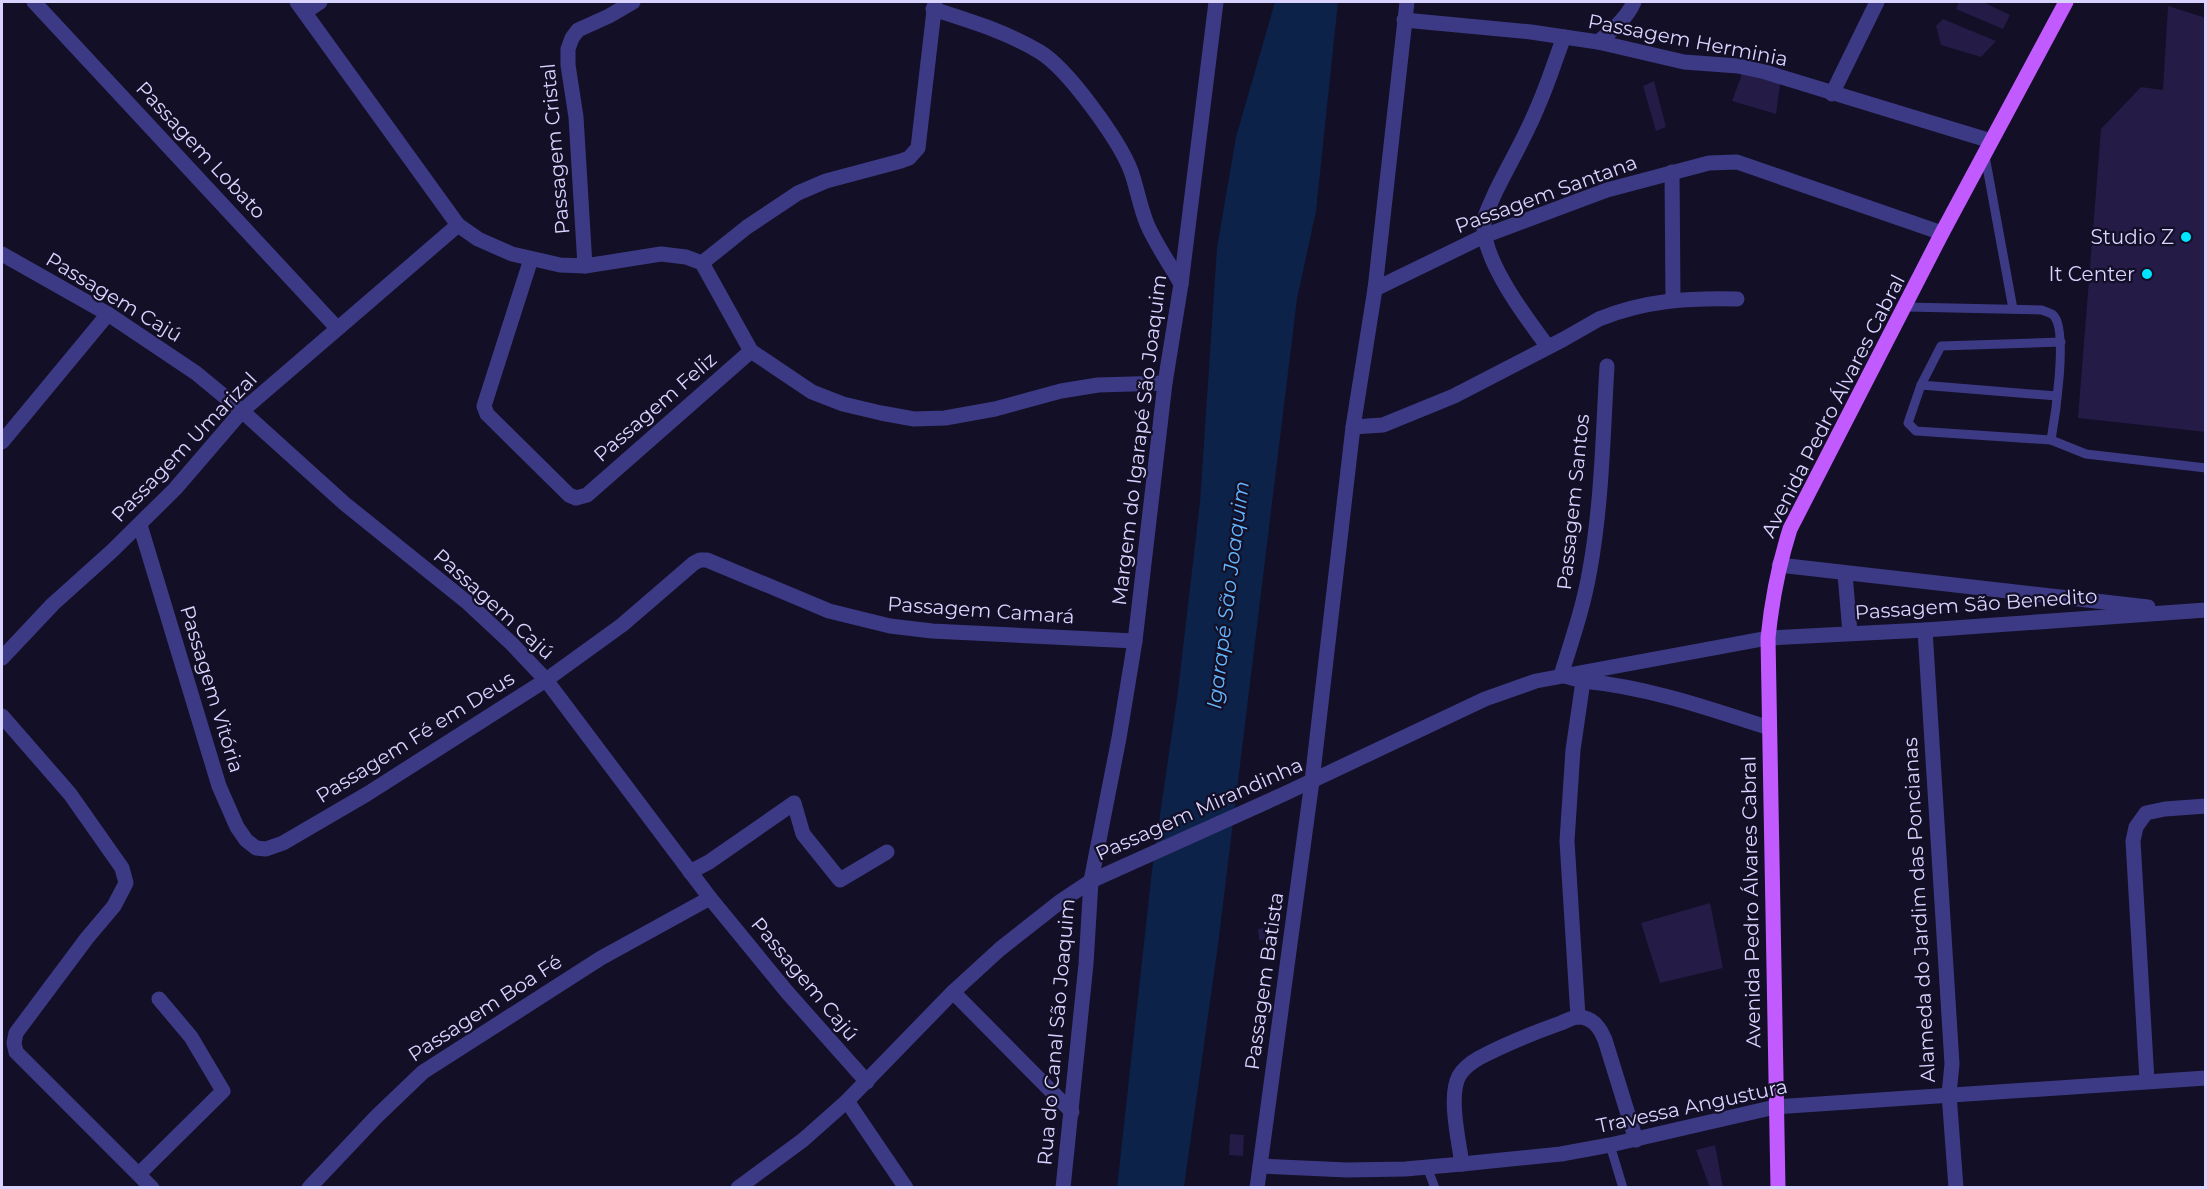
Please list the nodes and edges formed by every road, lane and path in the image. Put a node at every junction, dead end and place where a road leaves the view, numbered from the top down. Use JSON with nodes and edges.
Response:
{"nodes":[{"id":1,"x":34,"y":2,"type":"edge"},
{"id":2,"x":320,"y":2,"type":"edge"},
{"id":3,"x":633,"y":2,"type":"edge"},
{"id":4,"x":1216,"y":2,"type":"edge"},
{"id":5,"x":1407,"y":2,"type":"edge"},
{"id":6,"x":1634,"y":2,"type":"edge"},
{"id":7,"x":1876,"y":2,"type":"edge"},
{"id":8,"x":2067,"y":2,"type":"edge"},
{"id":9,"x":934,"y":5,"type":"edge"},
{"id":10,"x":301,"y":7,"type":"edge"},
{"id":11,"x":607,"y":9,"type":"edge"},
{"id":12,"x":1404,"y":20,"type":"junction"},
{"id":13,"x":1564,"y":38,"type":"junction"},
{"id":14,"x":1598,"y":42,"type":"junction"},
{"id":15,"x":1832,"y":94,"type":"junction"},
{"id":16,"x":1988,"y":148,"type":"junction"},
{"id":17,"x":1672,"y":172,"type":"junction"},
{"id":18,"x":458,"y":225,"type":"junction"},
{"id":19,"x":1942,"y":233,"type":"junction"},
{"id":20,"x":1484,"y":236,"type":"junction"},
{"id":21,"x":2,"y":254,"type":"edge"},
{"id":22,"x":531,"y":259,"type":"junction"},
{"id":23,"x":702,"y":263,"type":"junction"},
{"id":24,"x":585,"y":266,"type":"junction"},
{"id":25,"x":1181,"y":284,"type":"junction"},
{"id":26,"x":1375,"y":289,"type":"junction"},
{"id":27,"x":1737,"y":298,"type":"dead end"},
{"id":28,"x":1673,"y":299,"type":"junction"},
{"id":29,"x":1906,"y":307,"type":"junction"},
{"id":30,"x":2013,"y":309,"type":"junction"},
{"id":31,"x":108,"y":314,"type":"junction"},
{"id":32,"x":337,"y":328,"type":"junction"},
{"id":33,"x":2061,"y":342,"type":"junction"},
{"id":34,"x":1548,"y":347,"type":"junction"},
{"id":35,"x":751,"y":351,"type":"junction"},
{"id":36,"x":1606,"y":366,"type":"dead end"},
{"id":37,"x":1165,"y":383,"type":"junction"},
{"id":38,"x":1921,"y":385,"type":"junction"},
{"id":39,"x":2057,"y":396,"type":"junction"},
{"id":40,"x":242,"y":411,"type":"junction"},
{"id":41,"x":1353,"y":427,"type":"junction"},
{"id":42,"x":2051,"y":440,"type":"junction"},
{"id":43,"x":2,"y":442,"type":"edge"},
{"id":44,"x":2205,"y":468,"type":"edge"},
{"id":45,"x":140,"y":525,"type":"junction"},
{"id":46,"x":694,"y":562,"type":"joint"},
{"id":47,"x":1779,"y":565,"type":"junction"},
{"id":48,"x":1845,"y":574,"type":"junction"},
{"id":49,"x":2205,"y":610,"type":"edge"},
{"id":50,"x":2187,"y":611,"type":"junction"},
{"id":51,"x":1925,"y":630,"type":"junction"},
{"id":52,"x":1850,"y":633,"type":"junction"},
{"id":53,"x":1768,"y":638,"type":"junction"},
{"id":54,"x":1135,"y":641,"type":"junction"},
{"id":55,"x":2,"y":658,"type":"edge"},
{"id":56,"x":1561,"y":675,"type":"junction"},
{"id":57,"x":546,"y":680,"type":"junction"},
{"id":58,"x":1583,"y":681,"type":"junction"},
{"id":59,"x":2,"y":716,"type":"edge"},
{"id":60,"x":1769,"y":728,"type":"junction"},
{"id":61,"x":1312,"y":781,"type":"junction"},
{"id":62,"x":2205,"y":806,"type":"edge"},
{"id":63,"x":266,"y":849,"type":"joint"},
{"id":64,"x":887,"y":852,"type":"dead end"},
{"id":65,"x":690,"y":872,"type":"junction"},
{"id":66,"x":1091,"y":881,"type":"junction"},
{"id":67,"x":710,"y":898,"type":"junction"},
{"id":68,"x":953,"y":992,"type":"junction"},
{"id":69,"x":159,"y":999,"type":"dead end"},
{"id":70,"x":1578,"y":1017,"type":"junction"},
{"id":71,"x":2205,"y":1078,"type":"edge"},
{"id":72,"x":2147,"y":1081,"type":"junction"},
{"id":73,"x":867,"y":1082,"type":"junction"},
{"id":74,"x":1949,"y":1094,"type":"junction"},
{"id":75,"x":847,"y":1101,"type":"junction"},
{"id":76,"x":1775,"y":1107,"type":"junction"},
{"id":77,"x":1072,"y":1112,"type":"junction"},
{"id":78,"x":1636,"y":1140,"type":"junction"},
{"id":79,"x":1610,"y":1145,"type":"junction"},
{"id":80,"x":1462,"y":1164,"type":"junction"},
{"id":81,"x":1260,"y":1166,"type":"junction"},
{"id":82,"x":1427,"y":1167,"type":"junction"},
{"id":83,"x":139,"y":1174,"type":"junction"},
{"id":84,"x":152,"y":1188,"type":"edge"},
{"id":85,"x":309,"y":1188,"type":"edge"},
{"id":86,"x":738,"y":1188,"type":"edge"},
{"id":87,"x":906,"y":1188,"type":"edge"},
{"id":88,"x":1063,"y":1188,"type":"edge"},
{"id":89,"x":1257,"y":1188,"type":"edge"},
{"id":90,"x":1435,"y":1188,"type":"edge"},
{"id":91,"x":1623,"y":1188,"type":"edge"},
{"id":92,"x":1778,"y":1188,"type":"edge"},
{"id":93,"x":1956,"y":1188,"type":"edge"}],
"edges":[{"from":1,"to":32,"type":"street","name":"Passagem Lobato"},
{"from":2,"to":10,"type":"street"},
{"from":3,"to":11,"type":"street","name":"Passagem Cristal"},
{"from":4,"to":25,"type":"street","name":"Margem do Igarapé São Joaquim"},
{"from":5,"to":12,"type":"street"},
{"from":6,"to":14,"type":"street"},
{"from":7,"to":15,"type":"street"},
{"from":8,"to":16,"type":"main road","name":"Avenida Pedro Álvares Cabral"},
{"from":9,"to":23,"type":"street"},
{"from":9,"to":25,"type":"street"},
{"from":10,"to":18,"type":"street"},
{"from":11,"to":24,"type":"street","name":"Passagem Cristal"},
{"from":12,"to":13,"type":"street","name":"Passagem Herminia"},
{"from":12,"to":26,"type":"street"},
{"from":13,"to":14,"type":"street","name":"Passagem Herminia"},
{"from":13,"to":20,"type":"street"},
{"from":14,"to":15,"type":"street","name":"Passagem Herminia"},
{"from":15,"to":16,"type":"street","name":"Passagem Herminia"},
{"from":16,"to":19,"type":"main road","name":"Avenida Pedro Álvares Cabral"},
{"from":16,"to":30,"type":"lane"},
{"from":17,"to":19,"type":"street","name":"Passagem Santana"},
{"from":17,"to":20,"type":"street","name":"Passagem Santana"},
{"from":17,"to":28,"type":"street"},
{"from":18,"to":22,"type":"street"},
{"from":18,"to":32,"type":"street","name":"Passagem Umarizal"},
{"from":19,"to":29,"type":"main road","name":"Avenida Pedro Álvares Cabral"},
{"from":20,"to":26,"type":"street","name":"Passagem Santana"},
{"from":20,"to":34,"type":"street"},
{"from":21,"to":31,"type":"street","name":"Passagem Cajú"},
{"from":22,"to":24,"type":"street"},
{"from":22,"to":35,"type":"street","name":"Passagem Feliz"},
{"from":23,"to":24,"type":"street"},
{"from":23,"to":35,"type":"street"},
{"from":25,"to":37,"type":"street","name":"Margem do Igarapé São Joaquim"},
{"from":26,"to":41,"type":"street"},
{"from":27,"to":28,"type":"street"},
{"from":28,"to":34,"type":"street"},
{"from":29,"to":30,"type":"lane"},
{"from":29,"to":47,"type":"main road","name":"Avenida Pedro Álvares Cabral"},
{"from":30,"to":33,"type":"lane"},
{"from":31,"to":40,"type":"street","name":"Passagem Cajú"},
{"from":31,"to":43,"type":"street"},
{"from":32,"to":40,"type":"street","name":"Passagem Umarizal"},
{"from":33,"to":38,"type":"lane"},
{"from":33,"to":39,"type":"lane"},
{"from":34,"to":41,"type":"street"},
{"from":35,"to":37,"type":"street"},
{"from":36,"to":56,"type":"street","name":"Passagem Santos"},
{"from":37,"to":54,"type":"street","name":"Margem do Igarapé São Joaquim"},
{"from":38,"to":39,"type":"lane"},
{"from":38,"to":42,"type":"lane"},
{"from":39,"to":42,"type":"lane"},
{"from":40,"to":45,"type":"street","name":"Passagem Umarizal"},
{"from":40,"to":57,"type":"street","name":"Passagem Cajú"},
{"from":41,"to":61,"type":"street"},
{"from":42,"to":44,"type":"lane"},
{"from":45,"to":55,"type":"street","name":"Passagem Umarizal"},
{"from":45,"to":63,"type":"street","name":"Passagem Vitória"},
{"from":46,"to":54,"type":"street","name":"Passagem Camará"},
{"from":46,"to":57,"type":"street","name":"Passagem Fé em Deus"},
{"from":47,"to":48,"type":"street","name":"Passagem São Benedito"},
{"from":47,"to":53,"type":"main road","name":"Avenida Pedro Álvares Cabral"},
{"from":48,"to":50,"type":"street","name":"Passagem São Benedito"},
{"from":48,"to":52,"type":"street"},
{"from":49,"to":50,"type":"street","name":"Passagem São Benedito"},
{"from":50,"to":51,"type":"street","name":"Passagem São Benedito"},
{"from":51,"to":52,"type":"street","name":"Passagem São Benedito"},
{"from":51,"to":74,"type":"street","name":"Alameda do Jardim das Poncianas"},
{"from":52,"to":53,"type":"street","name":"Passagem São Benedito"},
{"from":53,"to":56,"type":"street","name":"Passagem Mirandinha"},
{"from":53,"to":60,"type":"main road","name":"Avenida Pedro Álvares Cabral"},
{"from":54,"to":66,"type":"street","name":"Margem do Igarapé São Joaquim"},
{"from":56,"to":58,"type":"street"},
{"from":56,"to":61,"type":"street","name":"Passagem Mirandinha"},
{"from":57,"to":63,"type":"street","name":"Passagem Fé em Deus"},
{"from":57,"to":65,"type":"street","name":"Passagem Cajú"},
{"from":58,"to":60,"type":"street"},
{"from":58,"to":70,"type":"street"},
{"from":59,"to":83,"type":"street"},
{"from":60,"to":76,"type":"main road","name":"Avenida Pedro Álvares Cabral"},
{"from":61,"to":66,"type":"street","name":"Passagem Mirandinha"},
{"from":61,"to":81,"type":"street","name":"Passagem Batista"},
{"from":62,"to":72,"type":"street"},
{"from":64,"to":65,"type":"street"},
{"from":65,"to":67,"type":"street","name":"Passagem Cajú"},
{"from":66,"to":68,"type":"street","name":"Passagem Mirandinha"},
{"from":66,"to":77,"type":"street","name":"Rua do Canal São Joaquim"},
{"from":67,"to":73,"type":"street","name":"Passagem Cajú"},
{"from":67,"to":85,"type":"street","name":"Passagem Boa Fé"},
{"from":68,"to":73,"type":"street","name":"Passagem Mirandinha"},
{"from":68,"to":77,"type":"street"},
{"from":69,"to":83,"type":"street"},
{"from":70,"to":78,"type":"street"},
{"from":70,"to":80,"type":"street"},
{"from":71,"to":72,"type":"street","name":"Travessa Angustura"},
{"from":72,"to":74,"type":"street","name":"Travessa Angustura"},
{"from":73,"to":75,"type":"street","name":"Passagem Mirandinha"},
{"from":74,"to":76,"type":"street","name":"Travessa Angustura"},
{"from":74,"to":93,"type":"street","name":"Alameda do Jardim das Poncianas"},
{"from":75,"to":86,"type":"street","name":"Passagem Mirandinha"},
{"from":75,"to":87,"type":"street"},
{"from":76,"to":78,"type":"street","name":"Travessa Angustura"},
{"from":76,"to":92,"type":"main road","name":"Avenida Pedro Álvares Cabral"},
{"from":77,"to":88,"type":"street","name":"Rua do Canal São Joaquim"},
{"from":78,"to":79,"type":"street","name":"Travessa Angustura"},
{"from":79,"to":80,"type":"street","name":"Travessa Angustura"},
{"from":79,"to":91,"type":"lane"},
{"from":80,"to":82,"type":"street","name":"Travessa Angustura"},
{"from":81,"to":82,"type":"street","name":"Travessa Angustura"},
{"from":81,"to":89,"type":"street","name":"Passagem Batista"},
{"from":82,"to":90,"type":"lane"},
{"from":83,"to":84,"type":"street"}]}
